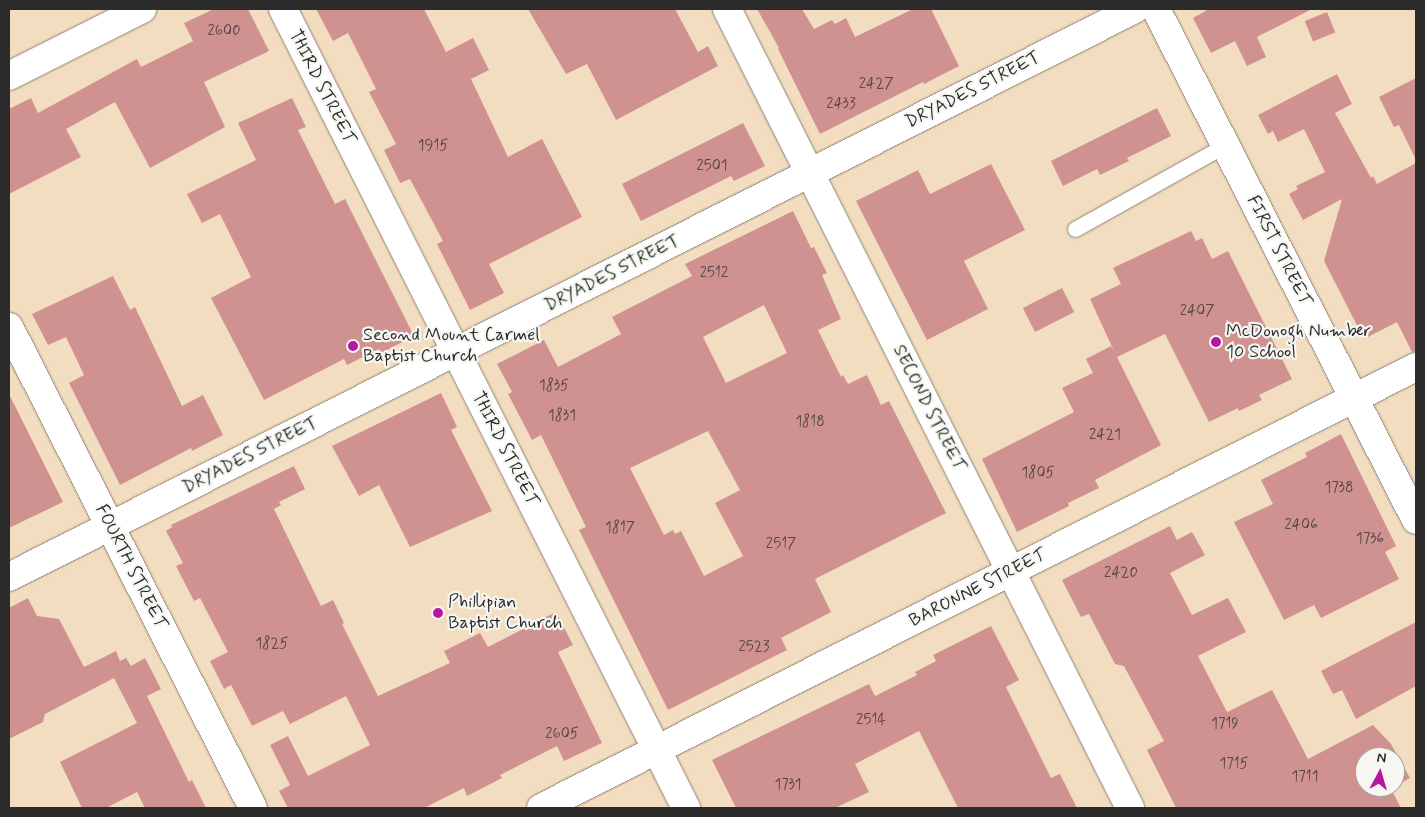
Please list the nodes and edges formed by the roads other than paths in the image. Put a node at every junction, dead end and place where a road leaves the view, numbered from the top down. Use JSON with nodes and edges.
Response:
{"nodes":[{"id":1,"x":142,"y":9,"type":"edge"},
{"id":2,"x":283,"y":9,"type":"edge"},
{"id":3,"x":727,"y":9,"type":"edge"},
{"id":4,"x":1135,"y":9,"type":"edge"},
{"id":5,"x":1156,"y":9,"type":"edge"},
{"id":6,"x":9,"y":76,"type":"edge"},
{"id":7,"x":1225,"y":146,"type":"junction"},
{"id":8,"x":810,"y":173,"type":"junction"},
{"id":9,"x":1075,"y":229,"type":"dead end"},
{"id":10,"x":9,"y":326,"type":"edge"},
{"id":11,"x":456,"y":352,"type":"junction"},
{"id":12,"x":1416,"y":367,"type":"edge"},
{"id":13,"x":1354,"y":398,"type":"junction"},
{"id":14,"x":1416,"y":520,"type":"edge"},
{"id":15,"x":110,"y":526,"type":"junction"},
{"id":16,"x":1011,"y":571,"type":"junction"},
{"id":17,"x":9,"y":577,"type":"edge"},
{"id":18,"x":657,"y":750,"type":"junction"},
{"id":19,"x":253,"y":808,"type":"edge"},
{"id":20,"x":541,"y":808,"type":"edge"},
{"id":21,"x":686,"y":808,"type":"edge"},
{"id":22,"x":1130,"y":808,"type":"edge"}],
"edges":[{"from":1,"to":6,"type":"street"},
{"from":2,"to":11,"type":"street","name":"THIRD STREET"},
{"from":3,"to":8,"type":"street","name":"SECOND STREET"},
{"from":4,"to":8,"type":"street","name":"DRYADES STREET"},
{"from":5,"to":7,"type":"street","name":"FIRST STREET"},
{"from":7,"to":9,"type":"lane"},
{"from":7,"to":13,"type":"street","name":"FIRST STREET"},
{"from":8,"to":11,"type":"street","name":"DRYADES STREET"},
{"from":8,"to":16,"type":"street","name":"SECOND STREET"},
{"from":10,"to":15,"type":"street","name":"FOURTH STREET"},
{"from":11,"to":15,"type":"street","name":"DRYADES STREET"},
{"from":11,"to":18,"type":"street","name":"THIRD STREET"},
{"from":12,"to":13,"type":"street","name":"BARONNE STREET"},
{"from":13,"to":14,"type":"street","name":"FIRST STREET"},
{"from":13,"to":16,"type":"street","name":"BARONNE STREET"},
{"from":15,"to":17,"type":"street","name":"DRYADES STREET"},
{"from":15,"to":19,"type":"street","name":"FOURTH STREET"},
{"from":16,"to":18,"type":"street","name":"BARONNE STREET"},
{"from":16,"to":22,"type":"street","name":"SECOND STREET"},
{"from":18,"to":20,"type":"street","name":"BARONNE STREET"},
{"from":18,"to":21,"type":"street","name":"THIRD STREET"}]}
